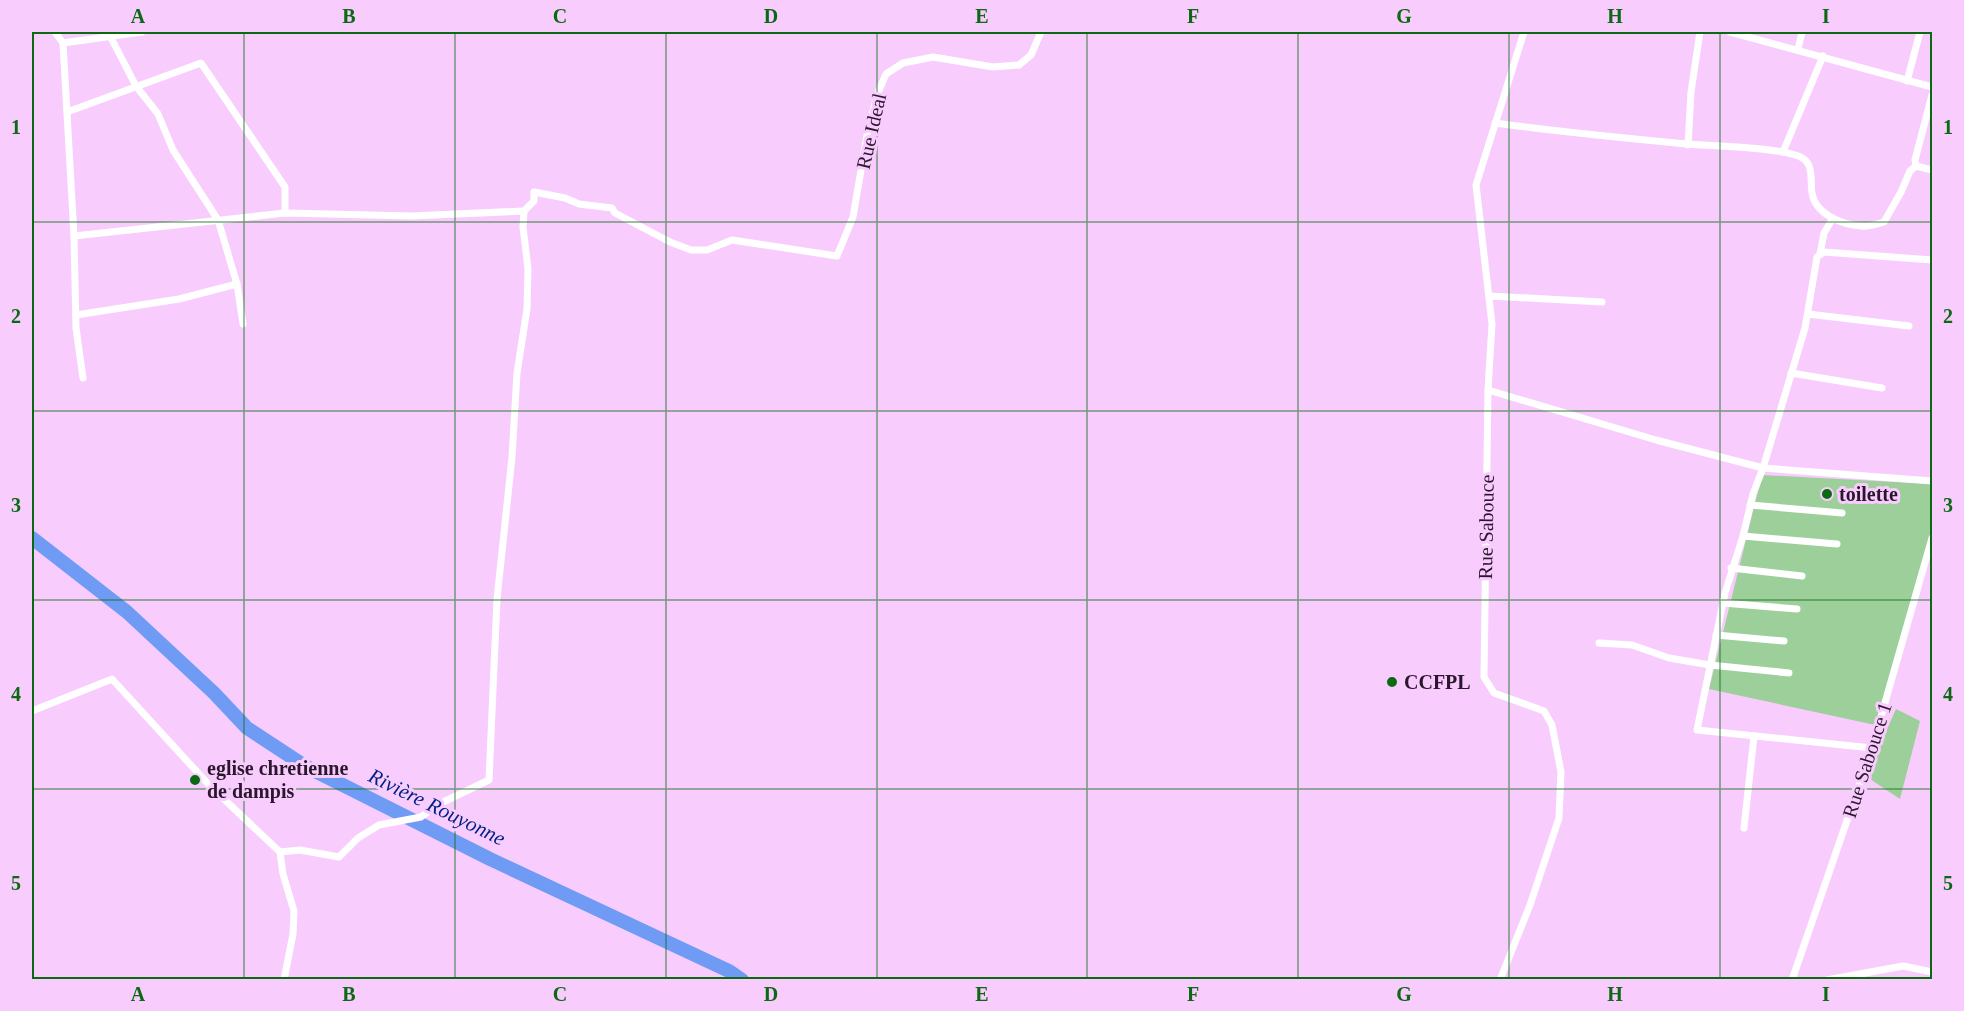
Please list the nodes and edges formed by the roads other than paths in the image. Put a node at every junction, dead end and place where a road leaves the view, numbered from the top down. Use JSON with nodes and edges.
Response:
{"nodes":[{"id":1,"x":56,"y":32,"type":"edge"},
{"id":2,"x":142,"y":32,"type":"edge"},
{"id":3,"x":1041,"y":32,"type":"edge"},
{"id":4,"x":1524,"y":32,"type":"edge"},
{"id":5,"x":1700,"y":32,"type":"edge"},
{"id":6,"x":1730,"y":32,"type":"edge"},
{"id":7,"x":1802,"y":32,"type":"edge"},
{"id":8,"x":1920,"y":32,"type":"edge"},
{"id":9,"x":110,"y":34,"type":"edge"},
{"id":10,"x":63,"y":43,"type":"junction"},
{"id":11,"x":1797,"y":49,"type":"junction"},
{"id":12,"x":1823,"y":56,"type":"junction"},
{"id":13,"x":1907,"y":81,"type":"junction"},
{"id":14,"x":136,"y":86,"type":"junction"},
{"id":15,"x":1932,"y":87,"type":"edge"},
{"id":16,"x":1932,"y":95,"type":"edge"},
{"id":17,"x":67,"y":112,"type":"junction"},
{"id":18,"x":1495,"y":123,"type":"junction"},
{"id":19,"x":1688,"y":144,"type":"junction"},
{"id":20,"x":1783,"y":153,"type":"junction"},
{"id":21,"x":1916,"y":166,"type":"junction"},
{"id":22,"x":1932,"y":170,"type":"edge"},
{"id":23,"x":524,"y":211,"type":"junction"},
{"id":24,"x":285,"y":213,"type":"junction"},
{"id":25,"x":1833,"y":218,"type":"junction"},
{"id":26,"x":218,"y":220,"type":"junction"},
{"id":27,"x":74,"y":236,"type":"junction"},
{"id":28,"x":1820,"y":254,"type":"junction"},
{"id":29,"x":1932,"y":260,"type":"edge"},
{"id":30,"x":237,"y":284,"type":"junction"},
{"id":31,"x":1490,"y":296,"type":"junction"},
{"id":32,"x":1602,"y":302,"type":"dead end"},
{"id":33,"x":1808,"y":314,"type":"junction"},
{"id":34,"x":76,"y":315,"type":"junction"},
{"id":35,"x":243,"y":324,"type":"dead end"},
{"id":36,"x":1909,"y":326,"type":"dead end"},
{"id":37,"x":1791,"y":373,"type":"junction"},
{"id":38,"x":83,"y":378,"type":"dead end"},
{"id":39,"x":1882,"y":388,"type":"dead end"},
{"id":40,"x":1488,"y":390,"type":"junction"},
{"id":41,"x":1763,"y":468,"type":"junction"},
{"id":42,"x":1932,"y":481,"type":"edge"},
{"id":43,"x":1750,"y":504,"type":"junction"},
{"id":44,"x":1842,"y":513,"type":"dead end"},
{"id":45,"x":1743,"y":536,"type":"junction"},
{"id":46,"x":1932,"y":538,"type":"edge"},
{"id":47,"x":1837,"y":544,"type":"dead end"},
{"id":48,"x":1731,"y":568,"type":"junction"},
{"id":49,"x":1802,"y":576,"type":"dead end"},
{"id":50,"x":1723,"y":603,"type":"junction"},
{"id":51,"x":1797,"y":609,"type":"dead end"},
{"id":52,"x":1716,"y":635,"type":"junction"},
{"id":53,"x":1784,"y":641,"type":"dead end"},
{"id":54,"x":1599,"y":643,"type":"dead end"},
{"id":55,"x":1710,"y":665,"type":"junction"},
{"id":56,"x":1789,"y":673,"type":"dead end"},
{"id":57,"x":32,"y":711,"type":"edge"},
{"id":58,"x":1754,"y":736,"type":"junction"},
{"id":59,"x":1872,"y":748,"type":"junction"},
{"id":60,"x":1744,"y":828,"type":"dead end"},
{"id":61,"x":280,"y":852,"type":"junction"},
{"id":62,"x":1932,"y":972,"type":"edge"},
{"id":63,"x":1793,"y":979,"type":"edge"},
{"id":64,"x":284,"y":980,"type":"edge"},
{"id":65,"x":1500,"y":980,"type":"edge"},
{"id":66,"x":1827,"y":980,"type":"edge"}],
"edges":[{"from":1,"to":10,"type":"street"},
{"from":2,"to":9,"type":"street"},
{"from":3,"to":23,"type":"street","name":"Rue Ideal"},
{"from":4,"to":18,"type":"street","name":"Rue Sabouce"},
{"from":5,"to":19,"type":"street"},
{"from":6,"to":11,"type":"street"},
{"from":7,"to":11,"type":"street"},
{"from":8,"to":13,"type":"street"},
{"from":9,"to":10,"type":"street"},
{"from":9,"to":14,"type":"street"},
{"from":10,"to":17,"type":"street"},
{"from":11,"to":12,"type":"street"},
{"from":12,"to":13,"type":"street"},
{"from":12,"to":20,"type":"street"},
{"from":13,"to":15,"type":"street"},
{"from":14,"to":17,"type":"street"},
{"from":14,"to":24,"type":"street"},
{"from":14,"to":26,"type":"street"},
{"from":16,"to":21,"type":"street"},
{"from":17,"to":27,"type":"street"},
{"from":18,"to":19,"type":"street"},
{"from":18,"to":31,"type":"street","name":"Rue Sabouce"},
{"from":19,"to":20,"type":"street"},
{"from":20,"to":25,"type":"street"},
{"from":21,"to":22,"type":"street"},
{"from":21,"to":25,"type":"street"},
{"from":23,"to":24,"type":"street"},
{"from":23,"to":61,"type":"street"},
{"from":24,"to":26,"type":"street"},
{"from":25,"to":28,"type":"street"},
{"from":26,"to":27,"type":"street"},
{"from":26,"to":30,"type":"street"},
{"from":27,"to":34,"type":"street"},
{"from":28,"to":29,"type":"street"},
{"from":28,"to":33,"type":"street"},
{"from":30,"to":34,"type":"street"},
{"from":30,"to":35,"type":"street"},
{"from":31,"to":32,"type":"street"},
{"from":31,"to":40,"type":"street","name":"Rue Sabouce"},
{"from":33,"to":36,"type":"street"},
{"from":33,"to":37,"type":"street"},
{"from":34,"to":38,"type":"street"},
{"from":37,"to":39,"type":"street"},
{"from":37,"to":41,"type":"street"},
{"from":40,"to":41,"type":"street"},
{"from":40,"to":65,"type":"street","name":"Rue Sabouce"},
{"from":41,"to":42,"type":"street"},
{"from":41,"to":43,"type":"street"},
{"from":43,"to":44,"type":"street"},
{"from":43,"to":45,"type":"street"},
{"from":45,"to":47,"type":"street"},
{"from":45,"to":48,"type":"street"},
{"from":46,"to":59,"type":"street","name":"Rue Sabouce 1"},
{"from":48,"to":49,"type":"street"},
{"from":48,"to":50,"type":"street"},
{"from":50,"to":51,"type":"street"},
{"from":50,"to":52,"type":"street"},
{"from":52,"to":53,"type":"street"},
{"from":52,"to":55,"type":"street"},
{"from":54,"to":55,"type":"street"},
{"from":55,"to":56,"type":"street"},
{"from":55,"to":58,"type":"street"},
{"from":57,"to":61,"type":"street"},
{"from":58,"to":59,"type":"street"},
{"from":58,"to":60,"type":"street"},
{"from":59,"to":63,"type":"street","name":"Rue Sabouce 1"},
{"from":61,"to":64,"type":"street"},
{"from":62,"to":66,"type":"street"}]}
